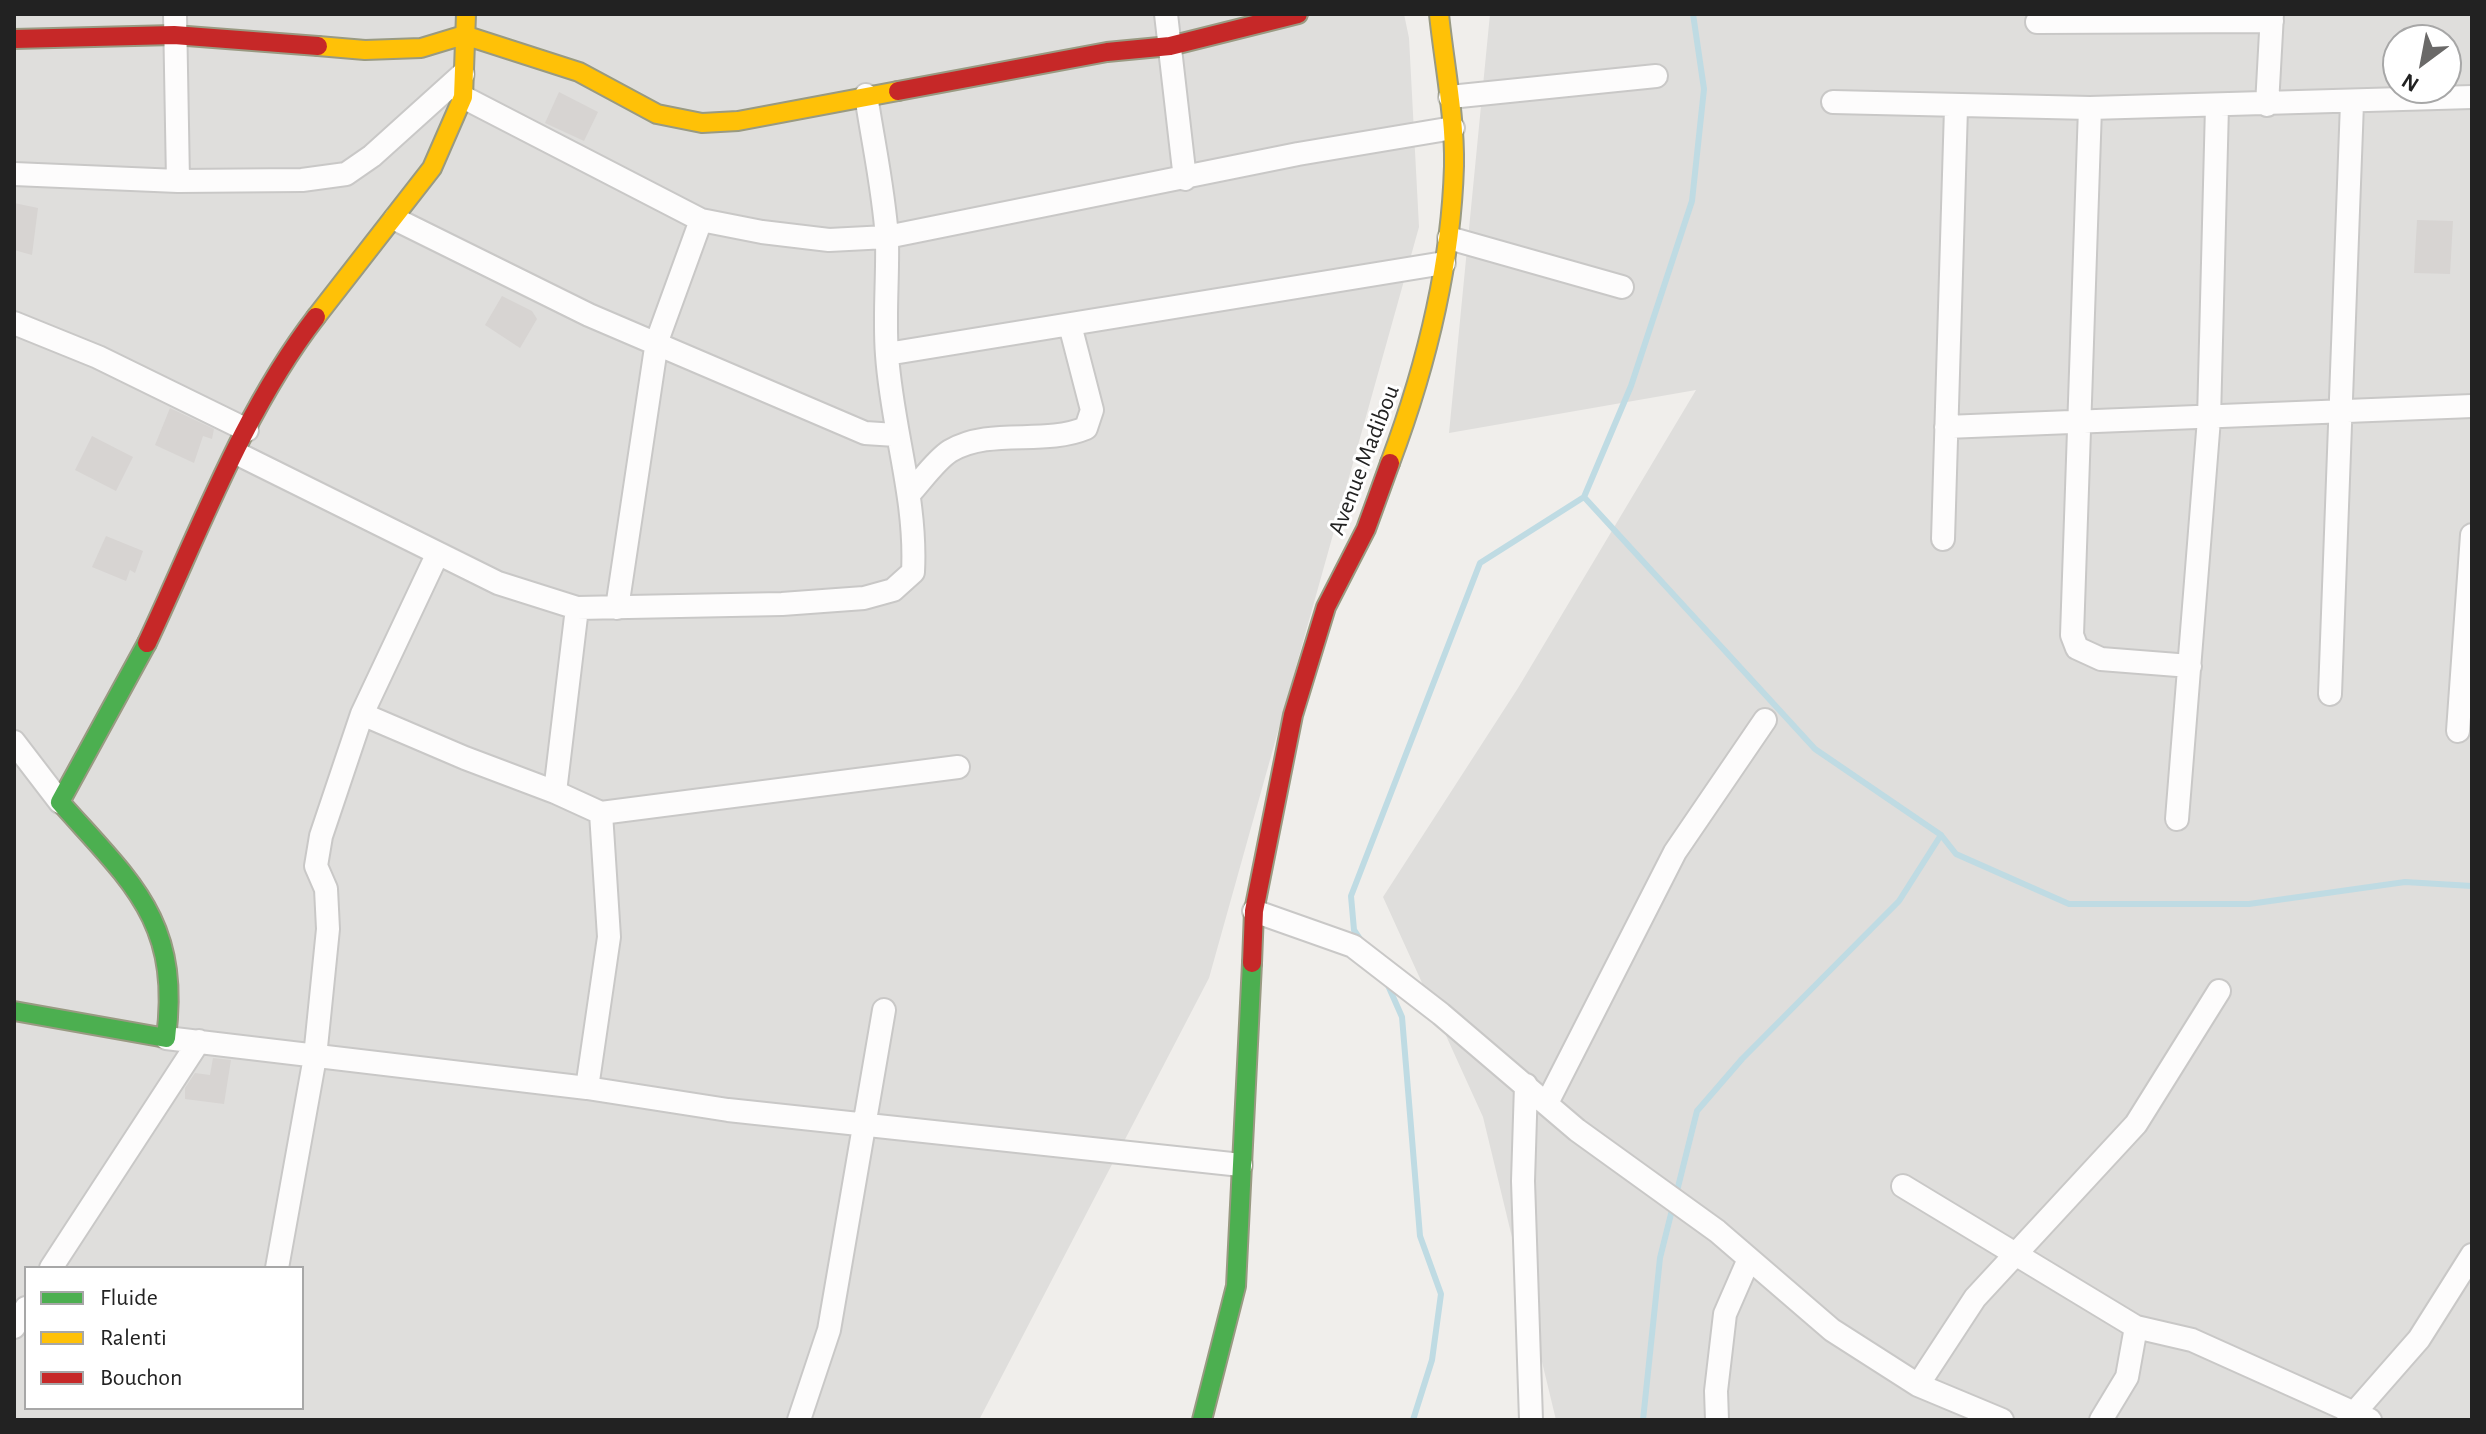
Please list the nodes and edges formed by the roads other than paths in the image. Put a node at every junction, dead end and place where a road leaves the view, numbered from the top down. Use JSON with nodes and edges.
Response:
{"nodes":[{"id":1,"x":466,"y":14,"type":"edge"},
{"id":2,"x":1166,"y":14,"type":"edge"},
{"id":3,"x":1298,"y":14,"type":"edge"},
{"id":4,"x":1439,"y":14,"type":"edge"},
{"id":5,"x":2272,"y":17,"type":"edge"},
{"id":6,"x":2037,"y":22,"type":"dead end"},
{"id":7,"x":174,"y":24,"type":"edge"},
{"id":8,"x":464,"y":35,"type":"junction"},
{"id":9,"x":14,"y":39,"type":"edge"},
{"id":10,"x":1170,"y":46,"type":"junction"},
{"id":11,"x":463,"y":74,"type":"junction"},
{"id":12,"x":1656,"y":76,"type":"dead end"},
{"id":13,"x":866,"y":95,"type":"junction"},
{"id":14,"x":463,"y":97,"type":"junction"},
{"id":15,"x":1450,"y":97,"type":"junction"},
{"id":16,"x":2472,"y":97,"type":"edge"},
{"id":17,"x":1833,"y":102,"type":"dead end"},
{"id":18,"x":2352,"y":103,"type":"junction"},
{"id":19,"x":2267,"y":105,"type":"junction"},
{"id":20,"x":2217,"y":106,"type":"junction"},
{"id":21,"x":1956,"y":108,"type":"junction"},
{"id":22,"x":2090,"y":108,"type":"junction"},
{"id":23,"x":1453,"y":128,"type":"junction"},
{"id":24,"x":14,"y":174,"type":"edge"},
{"id":25,"x":1185,"y":179,"type":"junction"},
{"id":26,"x":178,"y":181,"type":"junction"},
{"id":27,"x":395,"y":219,"type":"junction"},
{"id":28,"x":701,"y":220,"type":"junction"},
{"id":29,"x":887,"y":237,"type":"junction"},
{"id":30,"x":1449,"y":238,"type":"junction"},
{"id":31,"x":1444,"y":263,"type":"junction"},
{"id":32,"x":1622,"y":287,"type":"dead end"},
{"id":33,"x":14,"y":323,"type":"edge"},
{"id":34,"x":1070,"y":325,"type":"junction"},
{"id":35,"x":657,"y":341,"type":"junction"},
{"id":36,"x":887,"y":354,"type":"junction"},
{"id":37,"x":2472,"y":406,"type":"edge"},
{"id":38,"x":2342,"y":412,"type":"junction"},
{"id":39,"x":2209,"y":419,"type":"junction"},
{"id":40,"x":2077,"y":423,"type":"junction"},
{"id":41,"x":1946,"y":427,"type":"junction"},
{"id":42,"x":247,"y":430,"type":"junction"},
{"id":43,"x":896,"y":435,"type":"junction"},
{"id":44,"x":238,"y":454,"type":"junction"},
{"id":45,"x":911,"y":492,"type":"junction"},
{"id":46,"x":2472,"y":535,"type":"edge"},
{"id":47,"x":1943,"y":539,"type":"dead end"},
{"id":48,"x":437,"y":555,"type":"junction"},
{"id":49,"x":577,"y":608,"type":"junction"},
{"id":50,"x":617,"y":608,"type":"junction"},
{"id":51,"x":2190,"y":666,"type":"junction"},
{"id":52,"x":2330,"y":694,"type":"dead end"},
{"id":53,"x":362,"y":714,"type":"junction"},
{"id":54,"x":1765,"y":720,"type":"dead end"},
{"id":55,"x":2458,"y":731,"type":"dead end"},
{"id":56,"x":14,"y":742,"type":"edge"},
{"id":57,"x":958,"y":767,"type":"dead end"},
{"id":58,"x":555,"y":792,"type":"junction"},
{"id":59,"x":60,"y":802,"type":"junction"},
{"id":60,"x":601,"y":813,"type":"junction"},
{"id":61,"x":2177,"y":819,"type":"dead end"},
{"id":62,"x":1254,"y":911,"type":"junction"},
{"id":63,"x":2219,"y":991,"type":"dead end"},
{"id":64,"x":884,"y":1010,"type":"dead end"},
{"id":65,"x":14,"y":1011,"type":"edge"},
{"id":66,"x":166,"y":1038,"type":"junction"},
{"id":67,"x":199,"y":1041,"type":"junction"},
{"id":68,"x":315,"y":1057,"type":"junction"},
{"id":69,"x":1526,"y":1085,"type":"junction"},
{"id":70,"x":587,"y":1088,"type":"junction"},
{"id":71,"x":1547,"y":1103,"type":"junction"},
{"id":72,"x":866,"y":1124,"type":"junction"},
{"id":73,"x":1241,"y":1165,"type":"junction"},
{"id":74,"x":1903,"y":1186,"type":"dead end"},
{"id":75,"x":2472,"y":1255,"type":"edge"},
{"id":76,"x":2014,"y":1256,"type":"junction"},
{"id":77,"x":1749,"y":1259,"type":"junction"},
{"id":78,"x":52,"y":1266,"type":"edge"},
{"id":79,"x":277,"y":1266,"type":"edge"},
{"id":80,"x":2136,"y":1327,"type":"junction"},
{"id":81,"x":1918,"y":1385,"type":"junction"},
{"id":82,"x":2357,"y":1418,"type":"edge"},
{"id":83,"x":799,"y":1420,"type":"edge"},
{"id":84,"x":1202,"y":1420,"type":"edge"},
{"id":85,"x":1531,"y":1420,"type":"edge"},
{"id":86,"x":1717,"y":1420,"type":"edge"},
{"id":87,"x":2002,"y":1420,"type":"edge"},
{"id":88,"x":2101,"y":1420,"type":"edge"}],
"edges":[{"from":1,"to":8,"type":"street"},
{"from":2,"to":10,"type":"street"},
{"from":3,"to":10,"type":"street"},
{"from":4,"to":15,"type":"street","name":"Avenue Madibou"},
{"from":5,"to":6,"type":"street"},
{"from":5,"to":19,"type":"street"},
{"from":7,"to":8,"type":"street"},
{"from":7,"to":9,"type":"street"},
{"from":7,"to":26,"type":"street"},
{"from":8,"to":11,"type":"street"},
{"from":8,"to":13,"type":"street"},
{"from":10,"to":13,"type":"street"},
{"from":10,"to":25,"type":"street"},
{"from":11,"to":14,"type":"street"},
{"from":11,"to":26,"type":"street"},
{"from":12,"to":15,"type":"street"},
{"from":13,"to":29,"type":"street"},
{"from":14,"to":27,"type":"street"},
{"from":14,"to":28,"type":"street"},
{"from":15,"to":23,"type":"street","name":"Avenue Madibou"},
{"from":16,"to":18,"type":"street"},
{"from":17,"to":21,"type":"street"},
{"from":18,"to":19,"type":"street"},
{"from":18,"to":38,"type":"street"},
{"from":19,"to":20,"type":"street"},
{"from":20,"to":22,"type":"street"},
{"from":20,"to":39,"type":"street"},
{"from":21,"to":22,"type":"street"},
{"from":21,"to":41,"type":"street"},
{"from":22,"to":40,"type":"street"},
{"from":23,"to":25,"type":"street"},
{"from":23,"to":30,"type":"street","name":"Avenue Madibou"},
{"from":24,"to":26,"type":"street"},
{"from":25,"to":29,"type":"street"},
{"from":27,"to":35,"type":"street"},
{"from":27,"to":42,"type":"street"},
{"from":28,"to":29,"type":"street"},
{"from":28,"to":35,"type":"street"},
{"from":29,"to":36,"type":"street"},
{"from":30,"to":31,"type":"street","name":"Avenue Madibou"},
{"from":30,"to":32,"type":"street"},
{"from":31,"to":34,"type":"street"},
{"from":31,"to":62,"type":"street","name":"Avenue Madibou"},
{"from":33,"to":42,"type":"street"},
{"from":34,"to":36,"type":"street"},
{"from":34,"to":45,"type":"street"},
{"from":35,"to":43,"type":"street"},
{"from":35,"to":50,"type":"street"},
{"from":36,"to":43,"type":"street"},
{"from":37,"to":38,"type":"street"},
{"from":38,"to":39,"type":"street"},
{"from":38,"to":52,"type":"street"},
{"from":39,"to":40,"type":"street"},
{"from":39,"to":51,"type":"street"},
{"from":40,"to":41,"type":"street"},
{"from":40,"to":51,"type":"street"},
{"from":41,"to":47,"type":"street"},
{"from":42,"to":44,"type":"street"},
{"from":43,"to":45,"type":"street"},
{"from":44,"to":48,"type":"street"},
{"from":44,"to":59,"type":"street"},
{"from":45,"to":50,"type":"street"},
{"from":46,"to":55,"type":"street"},
{"from":48,"to":49,"type":"street"},
{"from":48,"to":53,"type":"street"},
{"from":49,"to":50,"type":"street"},
{"from":49,"to":58,"type":"street"},
{"from":51,"to":61,"type":"street"},
{"from":53,"to":58,"type":"street"},
{"from":53,"to":68,"type":"street"},
{"from":54,"to":71,"type":"street"},
{"from":56,"to":59,"type":"street"},
{"from":57,"to":60,"type":"street"},
{"from":58,"to":60,"type":"street"},
{"from":59,"to":66,"type":"street"},
{"from":60,"to":70,"type":"street"},
{"from":62,"to":69,"type":"street"},
{"from":62,"to":73,"type":"street","name":"Avenue Madibou"},
{"from":63,"to":76,"type":"street"},
{"from":64,"to":72,"type":"street"},
{"from":65,"to":66,"type":"street"},
{"from":66,"to":67,"type":"street"},
{"from":67,"to":68,"type":"street"},
{"from":67,"to":78,"type":"street"},
{"from":68,"to":70,"type":"street"},
{"from":68,"to":79,"type":"street"},
{"from":69,"to":71,"type":"street"},
{"from":69,"to":85,"type":"street"},
{"from":70,"to":72,"type":"street"},
{"from":71,"to":77,"type":"street"},
{"from":72,"to":73,"type":"street"},
{"from":72,"to":83,"type":"street"},
{"from":73,"to":84,"type":"street","name":"Avenue Madibou"},
{"from":74,"to":76,"type":"street"},
{"from":75,"to":82,"type":"street"},
{"from":76,"to":80,"type":"street"},
{"from":76,"to":81,"type":"street"},
{"from":77,"to":81,"type":"street"},
{"from":77,"to":86,"type":"street"},
{"from":80,"to":82,"type":"street"},
{"from":80,"to":88,"type":"street"},
{"from":81,"to":87,"type":"street"}]}
